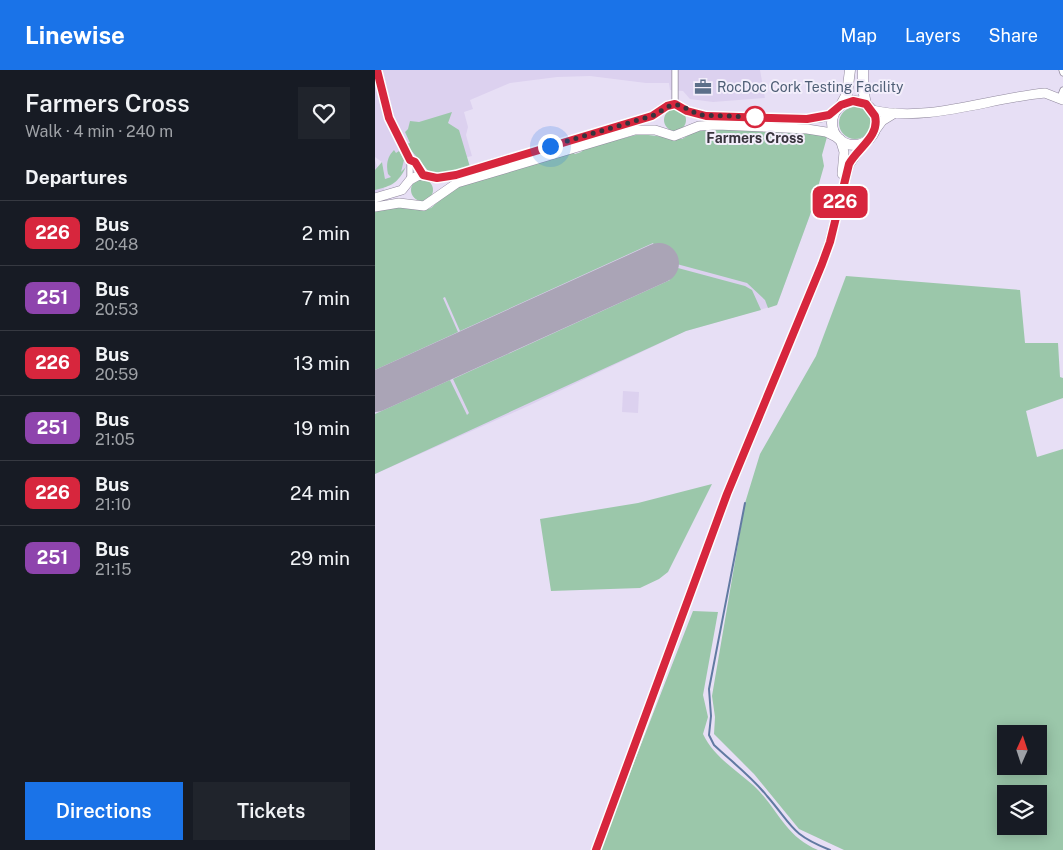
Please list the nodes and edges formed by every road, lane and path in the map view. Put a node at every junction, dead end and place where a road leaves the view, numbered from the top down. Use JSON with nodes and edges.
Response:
{"nodes":[{"id":1,"x":377,"y":70,"type":"edge"},
{"id":2,"x":675,"y":70,"type":"edge"},
{"id":3,"x":850,"y":70,"type":"edge"},
{"id":4,"x":863,"y":70,"type":"edge"},
{"id":5,"x":1062,"y":96,"type":"edge"},
{"id":6,"x":675,"y":104,"type":"junction"},
{"id":7,"x":869,"y":107,"type":"junction"},
{"id":8,"x":838,"y":108,"type":"junction"},
{"id":9,"x":663,"y":109,"type":"junction"},
{"id":10,"x":687,"y":111,"type":"junction"},
{"id":11,"x":895,"y":113,"type":"junction"},
{"id":12,"x":665,"y":132,"type":"junction"},
{"id":13,"x":874,"y":132,"type":"junction"},
{"id":14,"x":684,"y":133,"type":"junction"},
{"id":15,"x":839,"y":139,"type":"junction"},
{"id":16,"x":865,"y":142,"type":"junction"},
{"id":17,"x":410,"y":160,"type":"junction"},
{"id":18,"x":427,"y":176,"type":"junction"},
{"id":19,"x":409,"y":182,"type":"junction"},
{"id":20,"x":375,"y":198,"type":"edge"},
{"id":21,"x":433,"y":201,"type":"junction"},
{"id":22,"x":414,"y":204,"type":"junction"},
{"id":23,"x":375,"y":207,"type":"edge"},
{"id":24,"x":799,"y":317,"type":"junction"},
{"id":25,"x":595,"y":850,"type":"edge"}],
"edges":[{"from":1,"to":17,"type":"street"},
{"from":2,"to":6,"type":"street"},
{"from":3,"to":8,"type":"highway"},
{"from":4,"to":7,"type":"highway"},
{"from":5,"to":11,"type":"street"},
{"from":6,"to":9,"type":"street"},
{"from":6,"to":10,"type":"street"},
{"from":7,"to":8,"type":"highway"},
{"from":7,"to":11,"type":"street"},
{"from":7,"to":13,"type":"highway"},
{"from":8,"to":10,"type":"street"},
{"from":8,"to":15,"type":"highway"},
{"from":9,"to":12,"type":"street"},
{"from":9,"to":18,"type":"street"},
{"from":10,"to":14,"type":"street"},
{"from":11,"to":13,"type":"street"},
{"from":12,"to":14,"type":"street"},
{"from":12,"to":21,"type":"street"},
{"from":13,"to":16,"type":"highway"},
{"from":14,"to":15,"type":"street"},
{"from":15,"to":16,"type":"highway"},
{"from":15,"to":24,"type":"street"},
{"from":16,"to":24,"type":"street"},
{"from":17,"to":18,"type":"street"},
{"from":17,"to":19,"type":"street"},
{"from":18,"to":19,"type":"street"},
{"from":18,"to":21,"type":"street"},
{"from":19,"to":20,"type":"street"},
{"from":19,"to":22,"type":"street"},
{"from":21,"to":22,"type":"street"},
{"from":22,"to":23,"type":"street"},
{"from":24,"to":25,"type":"street"}]}
